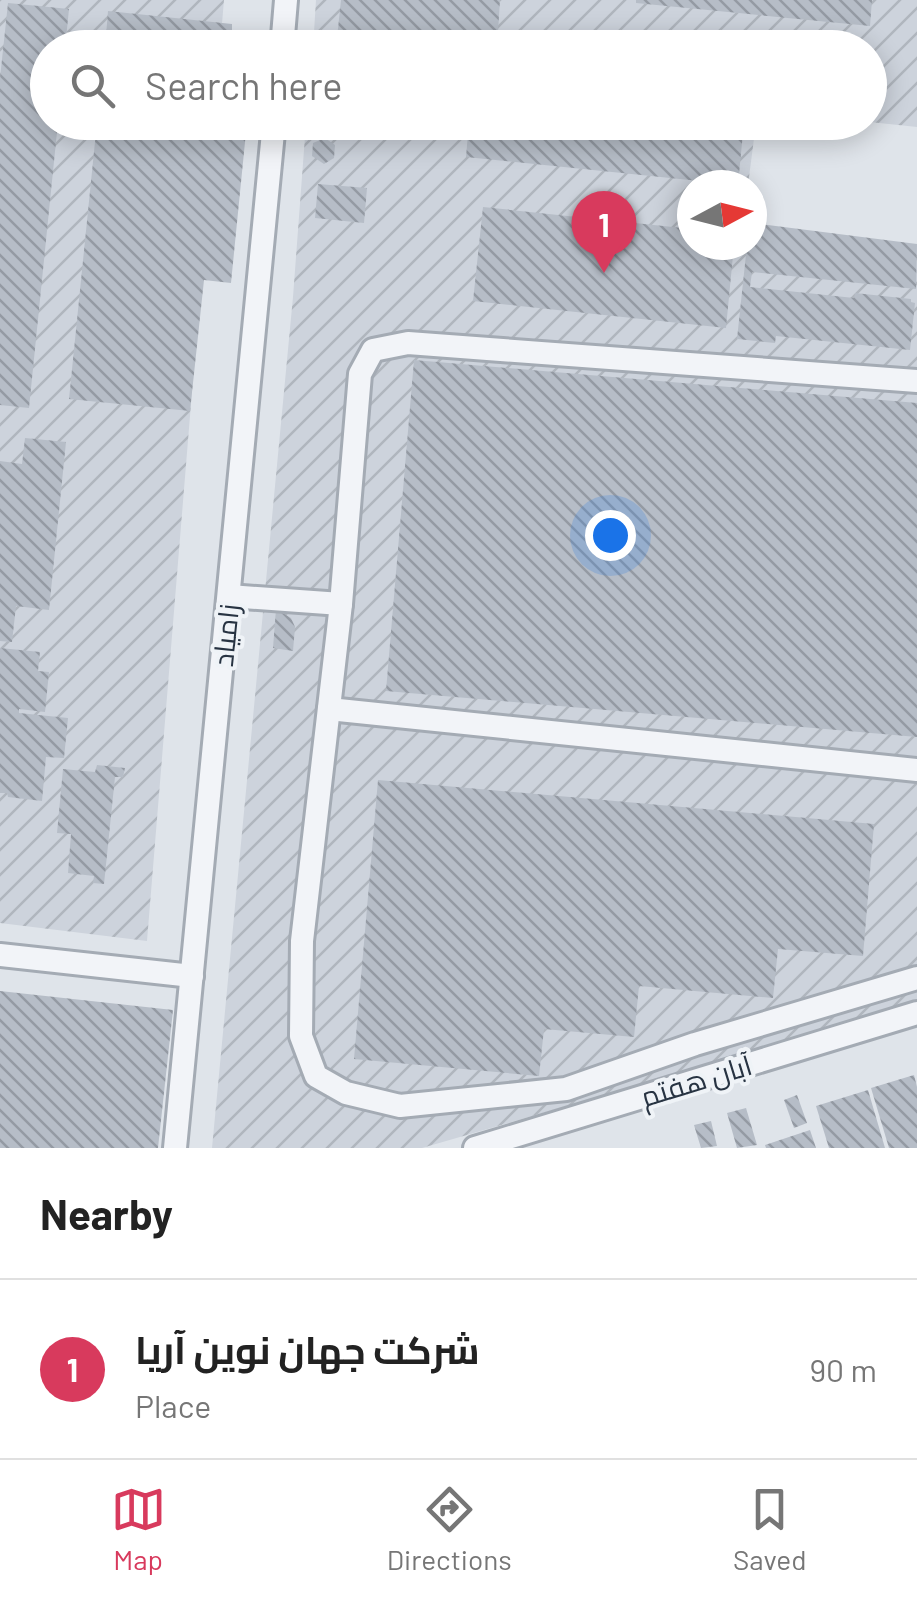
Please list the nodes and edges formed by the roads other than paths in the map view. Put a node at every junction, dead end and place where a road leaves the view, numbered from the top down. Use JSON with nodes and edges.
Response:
{"nodes":[{"id":1,"x":286,"y":0,"type":"edge"},
{"id":2,"x":284,"y":30,"type":"edge"},
{"id":3,"x":272,"y":140,"type":"edge"},
{"id":4,"x":917,"y":381,"type":"edge"},
{"id":5,"x":229,"y":596,"type":"junction"},
{"id":6,"x":341,"y":604,"type":"junction"},
{"id":7,"x":329,"y":709,"type":"junction"},
{"id":8,"x":917,"y":770,"type":"edge"},
{"id":9,"x":0,"y":955,"type":"edge"},
{"id":10,"x":192,"y":976,"type":"junction"},
{"id":11,"x":917,"y":978,"type":"edge"},
{"id":12,"x":917,"y":1013,"type":"edge"},
{"id":13,"x":175,"y":1148,"type":"edge"},
{"id":14,"x":475,"y":1148,"type":"edge"}],
"edges":[{"from":1,"to":2,"type":"street"},
{"from":3,"to":5,"type":"street","name":"زامیاد"},
{"from":4,"to":6,"type":"street"},
{"from":5,"to":6,"type":"street"},
{"from":5,"to":10,"type":"street","name":"زامیاد"},
{"from":6,"to":7,"type":"street"},
{"from":7,"to":8,"type":"street"},
{"from":7,"to":11,"type":"street"},
{"from":9,"to":10,"type":"street"},
{"from":10,"to":13,"type":"street","name":"زامیاد"},
{"from":12,"to":14,"type":"street","name":"آبان هفتم"}]}
